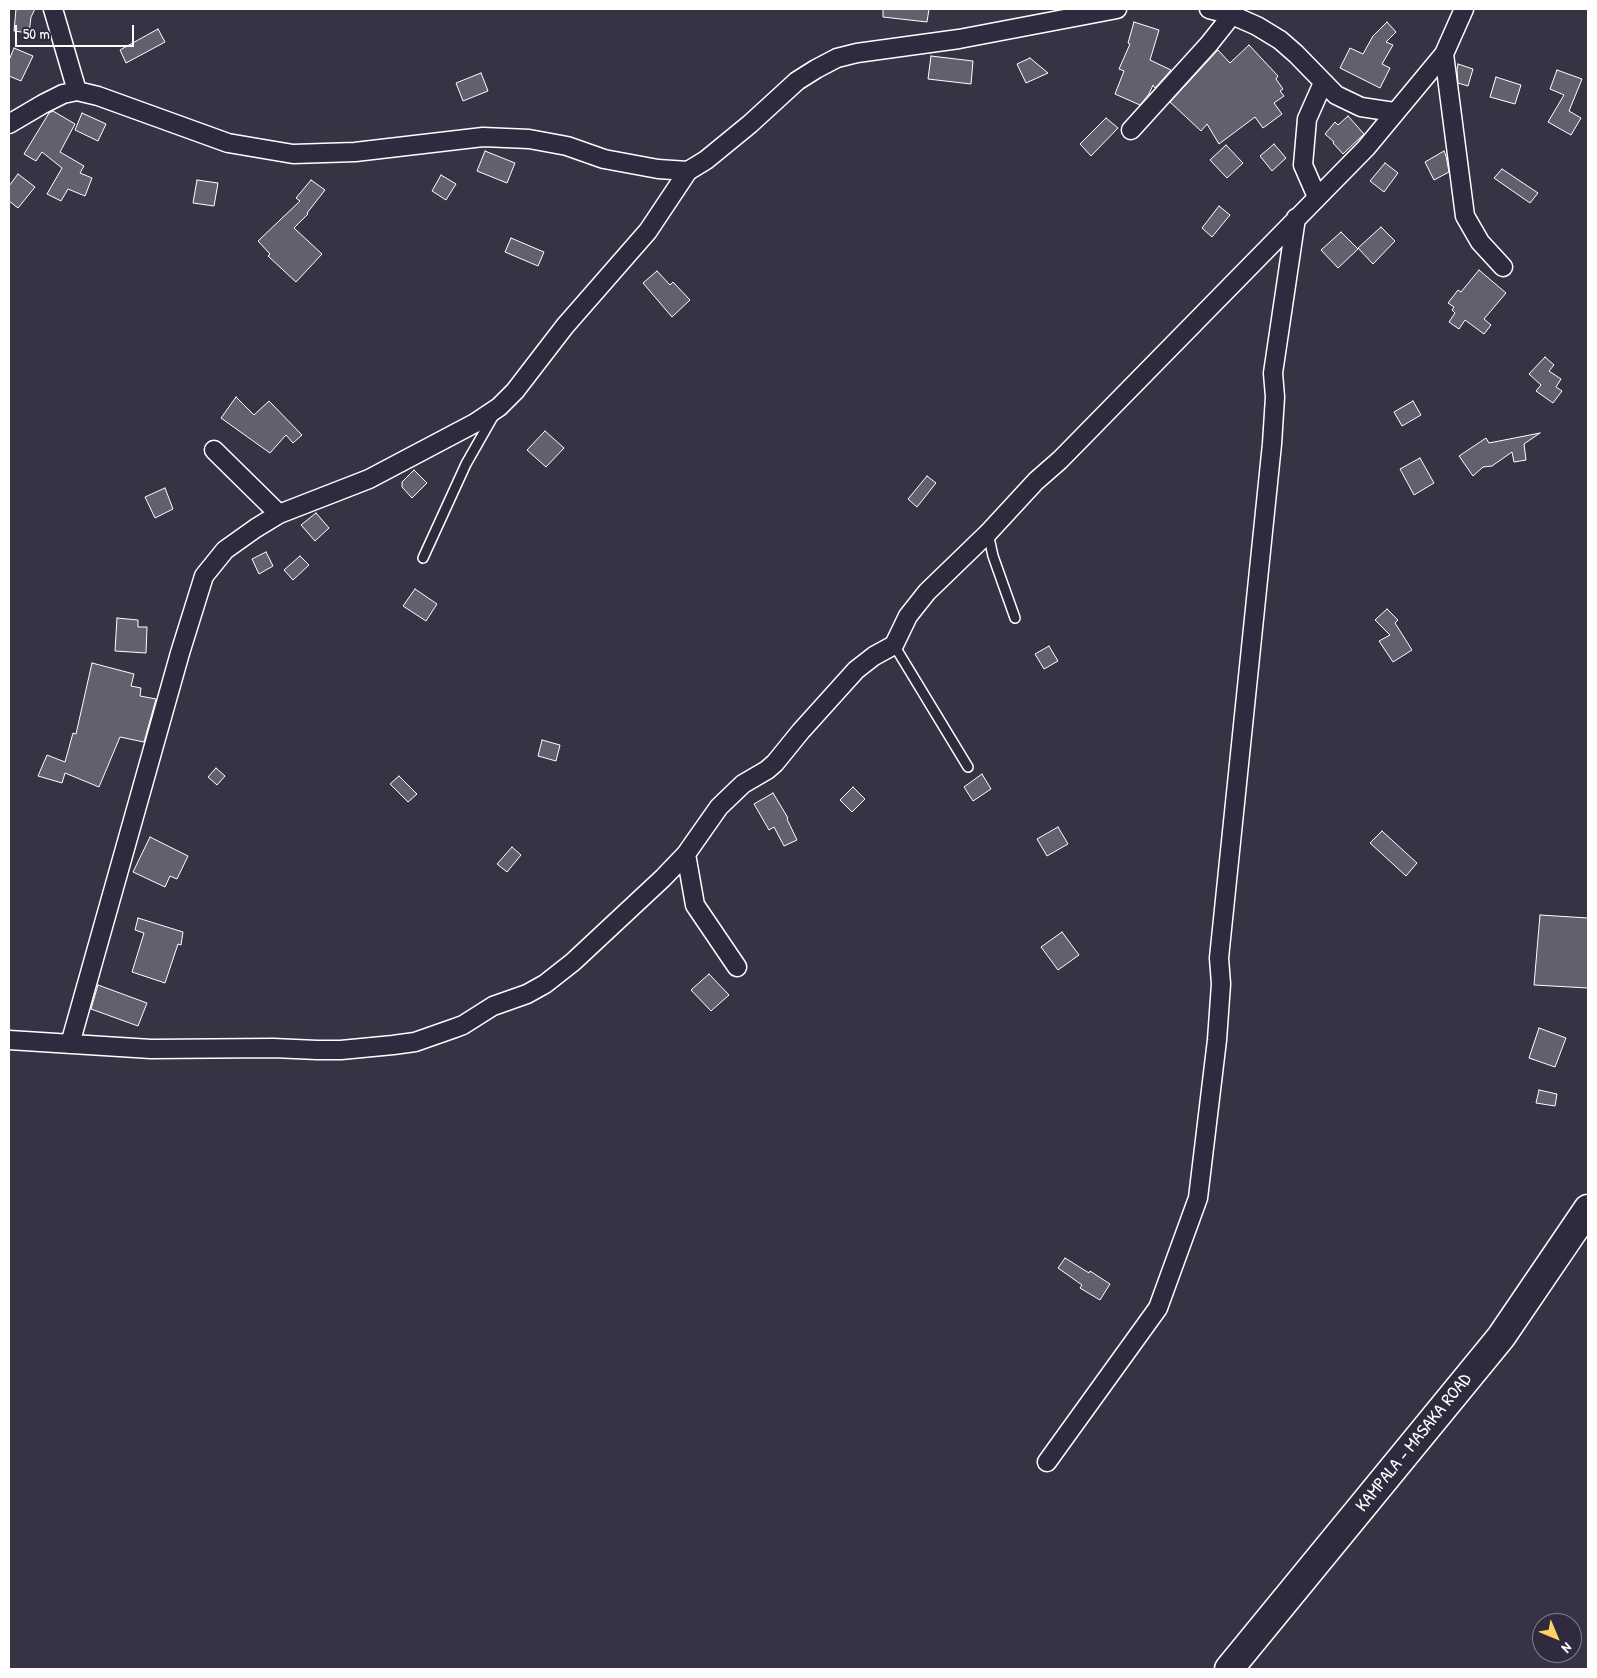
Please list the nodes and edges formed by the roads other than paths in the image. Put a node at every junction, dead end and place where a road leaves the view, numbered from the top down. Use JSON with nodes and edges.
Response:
{"nodes":[{"id":1,"x":53,"y":9,"type":"edge"},
{"id":2,"x":1118,"y":9,"type":"edge"},
{"id":3,"x":1210,"y":9,"type":"edge"},
{"id":4,"x":1464,"y":9,"type":"edge"},
{"id":5,"x":1232,"y":15,"type":"junction"},
{"id":6,"x":1444,"y":54,"type":"junction"},
{"id":7,"x":1323,"y":83,"type":"junction"},
{"id":8,"x":77,"y":90,"type":"junction"},
{"id":9,"x":1394,"y":112,"type":"junction"},
{"id":10,"x":9,"y":124,"type":"edge"},
{"id":11,"x":1131,"y":130,"type":"dead end"},
{"id":12,"x":688,"y":171,"type":"junction"},
{"id":13,"x":1317,"y":197,"type":"junction"},
{"id":14,"x":1296,"y":218,"type":"junction"},
{"id":15,"x":1504,"y":267,"type":"dead end"},
{"id":16,"x":499,"y":407,"type":"junction"},
{"id":17,"x":214,"y":450,"type":"dead end"},
{"id":18,"x":279,"y":514,"type":"junction"},
{"id":19,"x":988,"y":532,"type":"junction"},
{"id":20,"x":423,"y":558,"type":"dead end"},
{"id":21,"x":1015,"y":618,"type":"dead end"},
{"id":22,"x":894,"y":645,"type":"junction"},
{"id":23,"x":968,"y":767,"type":"dead end"},
{"id":24,"x":686,"y":854,"type":"junction"},
{"id":25,"x":737,"y":967,"type":"dead end"},
{"id":26,"x":9,"y":1040,"type":"edge"},
{"id":27,"x":70,"y":1044,"type":"junction"},
{"id":28,"x":1588,"y":1209,"type":"edge"},
{"id":29,"x":1047,"y":1462,"type":"dead end"},
{"id":30,"x":1229,"y":1669,"type":"edge"}],
"edges":[{"from":1,"to":8,"type":"street"},
{"from":2,"to":12,"type":"street"},
{"from":3,"to":5,"type":"street"},
{"from":4,"to":6,"type":"street"},
{"from":5,"to":7,"type":"street"},
{"from":5,"to":11,"type":"street"},
{"from":6,"to":9,"type":"street"},
{"from":6,"to":15,"type":"street"},
{"from":7,"to":9,"type":"street"},
{"from":7,"to":13,"type":"street"},
{"from":8,"to":10,"type":"street"},
{"from":8,"to":12,"type":"street"},
{"from":9,"to":13,"type":"street"},
{"from":12,"to":16,"type":"street"},
{"from":13,"to":14,"type":"street"},
{"from":14,"to":19,"type":"street"},
{"from":14,"to":29,"type":"street"},
{"from":16,"to":18,"type":"street"},
{"from":16,"to":20,"type":"lane"},
{"from":17,"to":18,"type":"street"},
{"from":18,"to":27,"type":"street"},
{"from":19,"to":21,"type":"lane"},
{"from":19,"to":22,"type":"street"},
{"from":22,"to":23,"type":"lane"},
{"from":22,"to":24,"type":"street"},
{"from":24,"to":25,"type":"street"},
{"from":24,"to":27,"type":"street"},
{"from":26,"to":27,"type":"street"},
{"from":28,"to":30,"type":"main road","name":"KAMPALA - MASAKA ROAD"}]}
